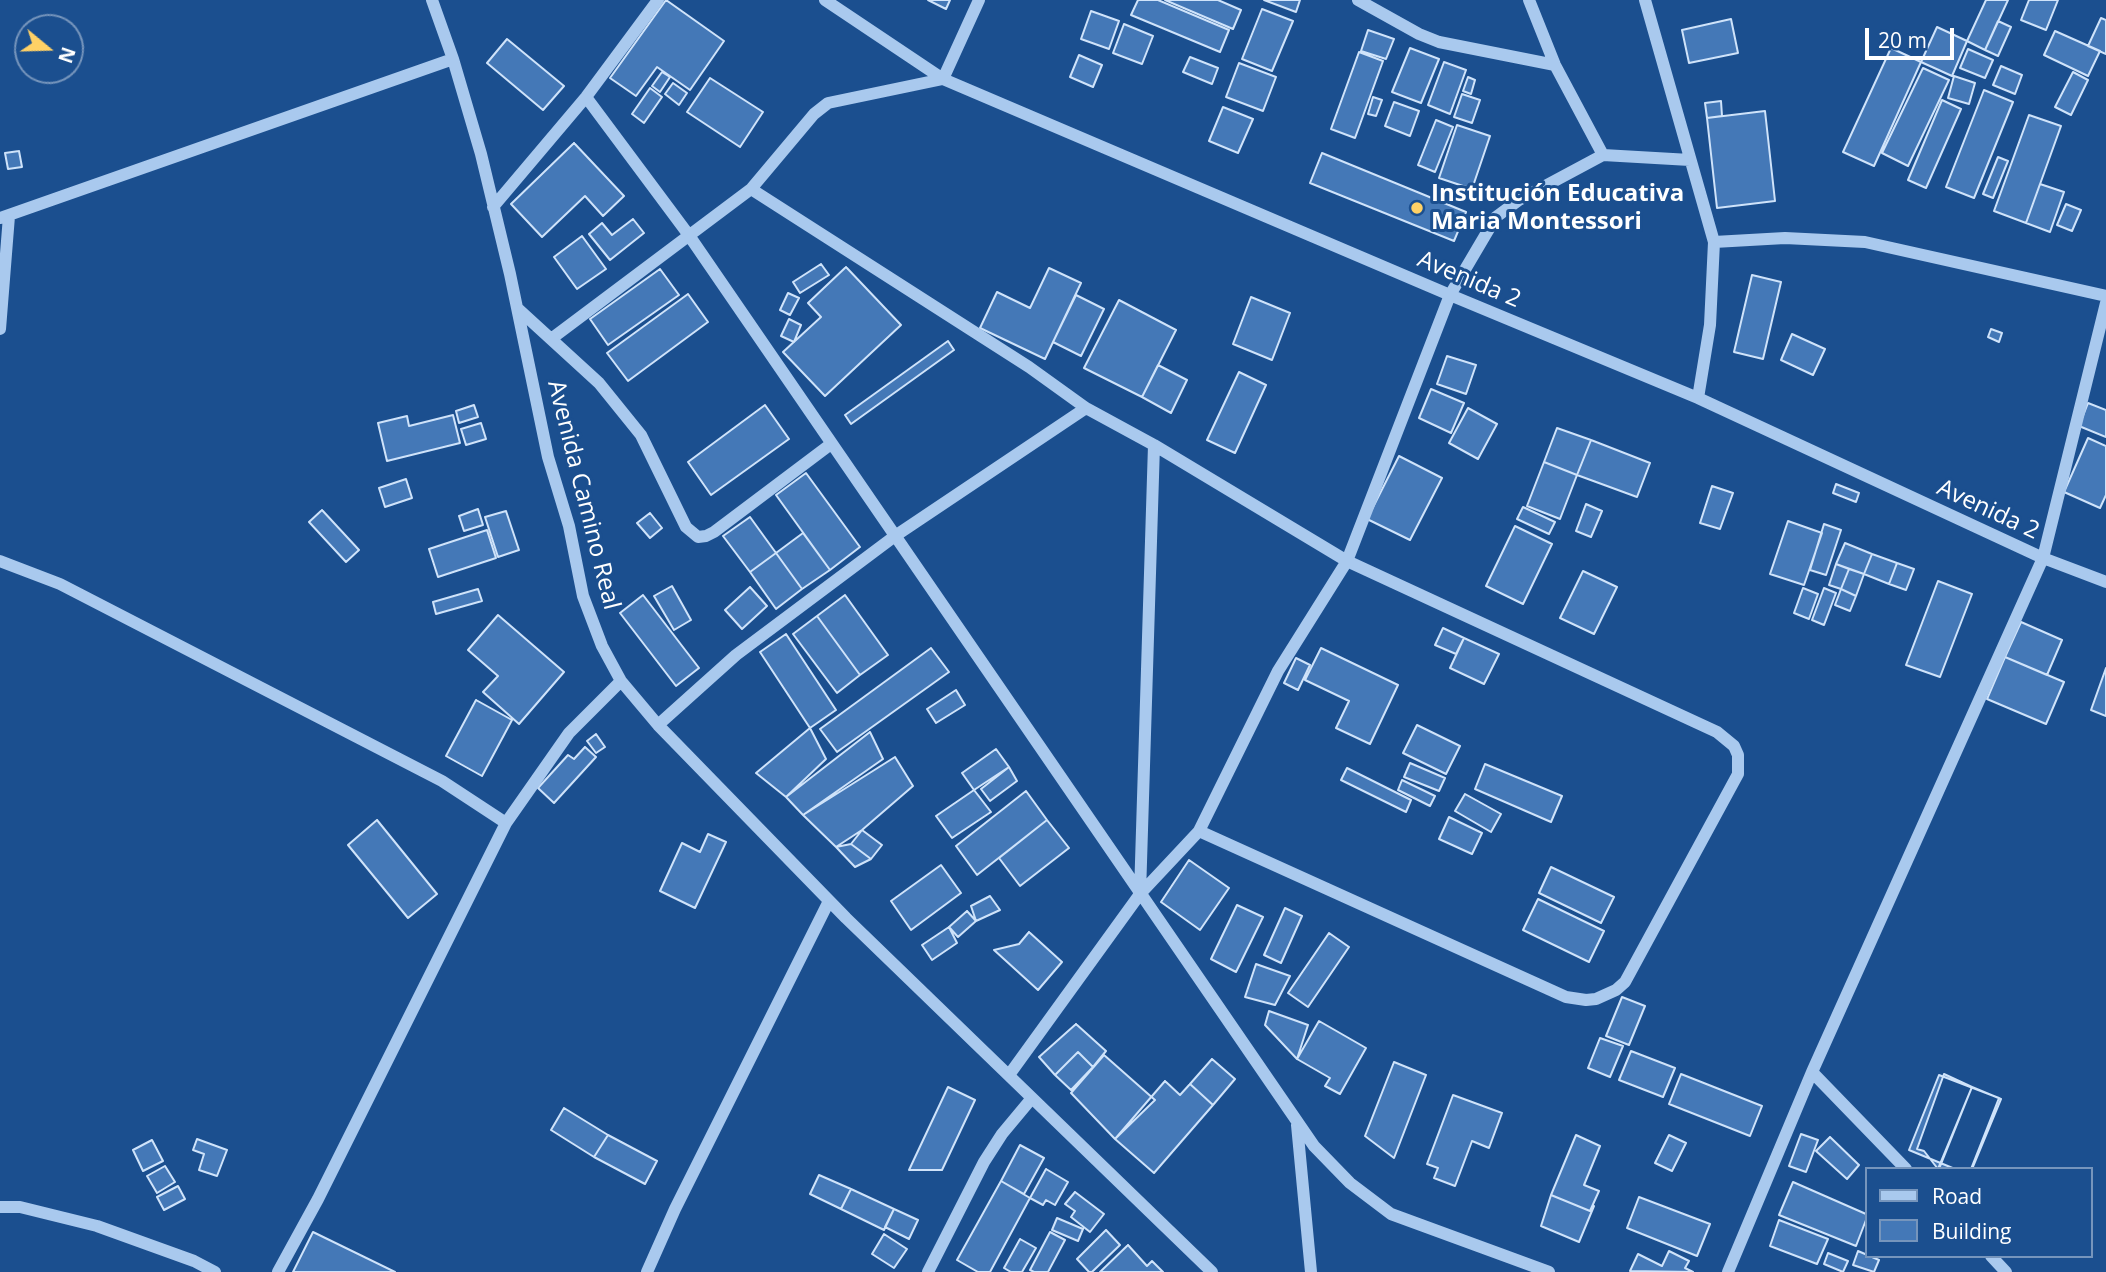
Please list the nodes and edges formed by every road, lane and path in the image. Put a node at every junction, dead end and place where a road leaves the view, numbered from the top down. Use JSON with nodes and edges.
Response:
{"nodes":[{"id":1,"x":432,"y":0,"type":"edge"},
{"id":2,"x":658,"y":0,"type":"edge"},
{"id":3,"x":825,"y":0,"type":"edge"},
{"id":4,"x":979,"y":0,"type":"edge"},
{"id":5,"x":1358,"y":0,"type":"edge"},
{"id":6,"x":1529,"y":0,"type":"edge"},
{"id":7,"x":1645,"y":0,"type":"edge"},
{"id":8,"x":453,"y":60,"type":"junction"},
{"id":9,"x":1555,"y":65,"type":"junction"},
{"id":10,"x":943,"y":79,"type":"junction"},
{"id":11,"x":586,"y":97,"type":"junction"},
{"id":12,"x":1603,"y":155,"type":"junction"},
{"id":13,"x":1690,"y":160,"type":"junction"},
{"id":14,"x":751,"y":189,"type":"junction"},
{"id":15,"x":493,"y":207,"type":"junction"},
{"id":16,"x":5,"y":217,"type":"edge"},
{"id":17,"x":688,"y":234,"type":"junction"},
{"id":18,"x":1714,"y":242,"type":"junction"},
{"id":19,"x":1450,"y":295,"type":"junction"},
{"id":20,"x":2106,"y":296,"type":"edge"},
{"id":21,"x":2106,"y":303,"type":"edge"},
{"id":22,"x":517,"y":308,"type":"junction"},
{"id":23,"x":0,"y":329,"type":"edge"},
{"id":24,"x":551,"y":339,"type":"junction"},
{"id":25,"x":1698,"y":398,"type":"junction"},
{"id":26,"x":1086,"y":408,"type":"junction"},
{"id":27,"x":831,"y":444,"type":"junction"},
{"id":28,"x":1154,"y":445,"type":"junction"},
{"id":29,"x":895,"y":536,"type":"junction"},
{"id":30,"x":2043,"y":558,"type":"junction"},
{"id":31,"x":0,"y":561,"type":"edge"},
{"id":32,"x":1347,"y":561,"type":"junction"},
{"id":33,"x":2106,"y":582,"type":"edge"},
{"id":34,"x":621,"y":681,"type":"junction"},
{"id":35,"x":658,"y":725,"type":"junction"},
{"id":36,"x":506,"y":823,"type":"junction"},
{"id":37,"x":1199,"y":831,"type":"junction"},
{"id":38,"x":1140,"y":894,"type":"junction"},
{"id":39,"x":830,"y":901,"type":"junction"},
{"id":40,"x":1812,"y":1072,"type":"junction"},
{"id":41,"x":1009,"y":1075,"type":"junction"},
{"id":42,"x":1032,"y":1098,"type":"junction"},
{"id":43,"x":1297,"y":1121,"type":"junction"},
{"id":44,"x":1904,"y":1167,"type":"edge"},
{"id":45,"x":0,"y":1207,"type":"edge"},
{"id":46,"x":1993,"y":1258,"type":"edge"},
{"id":47,"x":215,"y":1272,"type":"edge"},
{"id":48,"x":278,"y":1272,"type":"edge"},
{"id":49,"x":648,"y":1272,"type":"edge"},
{"id":50,"x":928,"y":1272,"type":"edge"},
{"id":51,"x":1212,"y":1272,"type":"edge"},
{"id":52,"x":1311,"y":1272,"type":"edge"},
{"id":53,"x":1549,"y":1272,"type":"edge"},
{"id":54,"x":1728,"y":1272,"type":"edge"},
{"id":55,"x":2006,"y":1272,"type":"edge"}],
"edges":[{"from":1,"to":8,"type":"street","name":"Avenida Camino Real"},
{"from":2,"to":11,"type":"street"},
{"from":3,"to":10,"type":"street","name":"Avenida 2"},
{"from":4,"to":10,"type":"street"},
{"from":5,"to":9,"type":"street"},
{"from":6,"to":9,"type":"street"},
{"from":7,"to":13,"type":"street"},
{"from":8,"to":15,"type":"street","name":"Avenida Camino Real"},
{"from":8,"to":16,"type":"street"},
{"from":9,"to":12,"type":"street"},
{"from":10,"to":14,"type":"street"},
{"from":10,"to":19,"type":"street","name":"Avenida 2"},
{"from":11,"to":15,"type":"street"},
{"from":11,"to":17,"type":"street"},
{"from":12,"to":13,"type":"street"},
{"from":12,"to":19,"type":"street"},
{"from":13,"to":18,"type":"street"},
{"from":14,"to":17,"type":"street"},
{"from":14,"to":26,"type":"street"},
{"from":15,"to":22,"type":"street","name":"Avenida Camino Real"},
{"from":16,"to":23,"type":"street"},
{"from":17,"to":24,"type":"street"},
{"from":17,"to":27,"type":"street"},
{"from":18,"to":20,"type":"street"},
{"from":18,"to":25,"type":"street"},
{"from":19,"to":25,"type":"street","name":"Avenida 2"},
{"from":19,"to":32,"type":"street"},
{"from":21,"to":30,"type":"street"},
{"from":22,"to":24,"type":"street"},
{"from":22,"to":34,"type":"street","name":"Avenida Camino Real"},
{"from":24,"to":27,"type":"street"},
{"from":25,"to":30,"type":"street","name":"Avenida 2"},
{"from":26,"to":28,"type":"street"},
{"from":26,"to":29,"type":"street"},
{"from":27,"to":29,"type":"street"},
{"from":28,"to":32,"type":"street"},
{"from":28,"to":38,"type":"street"},
{"from":29,"to":35,"type":"street"},
{"from":29,"to":38,"type":"street"},
{"from":30,"to":33,"type":"street","name":"Avenida 2"},
{"from":30,"to":40,"type":"street"},
{"from":31,"to":36,"type":"street"},
{"from":32,"to":37,"type":"street"},
{"from":32,"to":37,"type":"street"},
{"from":34,"to":35,"type":"street","name":"Avenida Camino Real"},
{"from":34,"to":36,"type":"street"},
{"from":35,"to":39,"type":"street","name":"Avenida Camino Real"},
{"from":36,"to":48,"type":"street"},
{"from":37,"to":38,"type":"street"},
{"from":38,"to":41,"type":"street"},
{"from":38,"to":43,"type":"street"},
{"from":39,"to":41,"type":"street","name":"Avenida Camino Real"},
{"from":39,"to":49,"type":"street"},
{"from":40,"to":44,"type":"street"},
{"from":40,"to":54,"type":"street"},
{"from":41,"to":42,"type":"street","name":"Avenida Camino Real"},
{"from":42,"to":50,"type":"street"},
{"from":42,"to":51,"type":"street","name":"Avenida Camino Real"},
{"from":43,"to":52,"type":"street"},
{"from":43,"to":53,"type":"street"},
{"from":45,"to":47,"type":"street"},
{"from":46,"to":55,"type":"street"}]}
